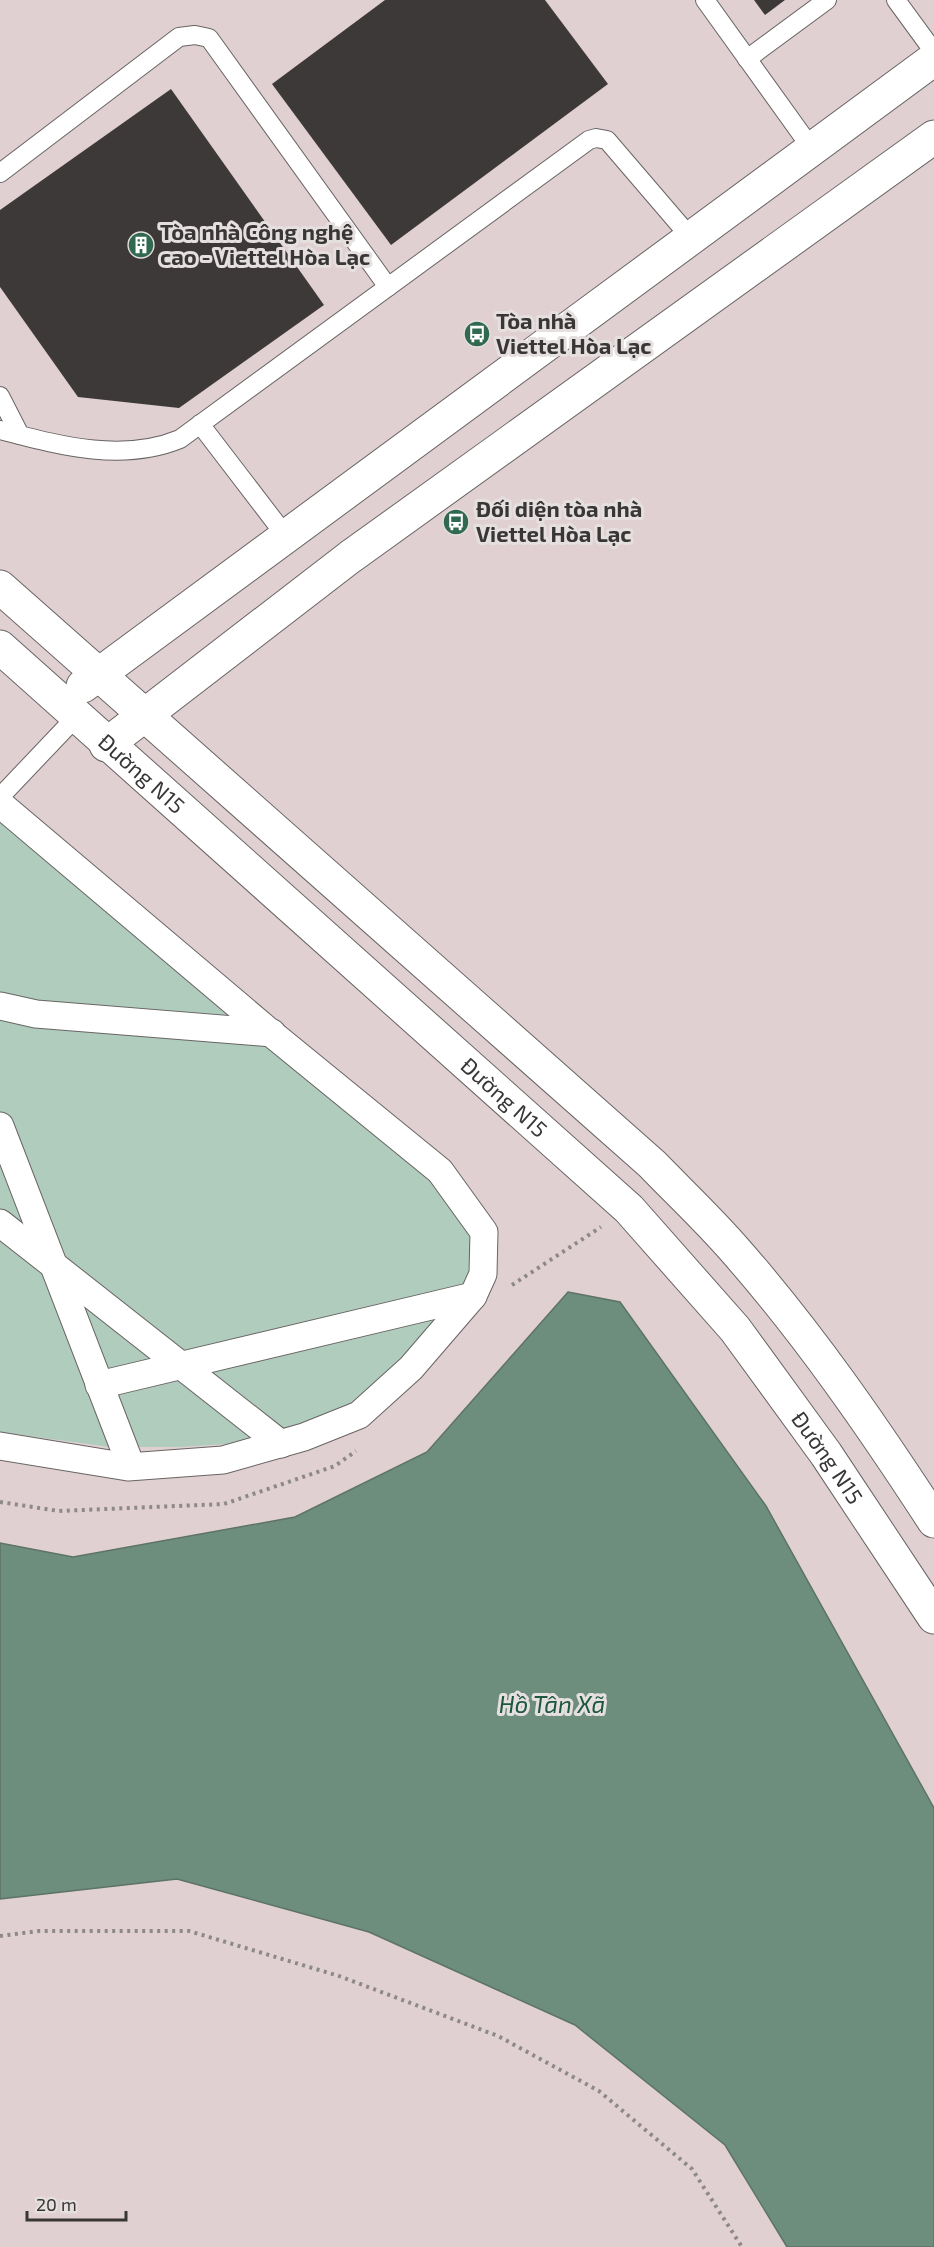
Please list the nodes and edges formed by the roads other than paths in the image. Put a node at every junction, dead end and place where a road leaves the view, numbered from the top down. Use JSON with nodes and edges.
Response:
{"nodes":[{"id":1,"x":705,"y":0,"type":"edge"},
{"id":2,"x":826,"y":0,"type":"edge"},
{"id":3,"x":896,"y":0,"type":"edge"},
{"id":4,"x":934,"y":52,"type":"edge"},
{"id":5,"x":747,"y":59,"type":"junction"},
{"id":6,"x":934,"y":59,"type":"edge"},
{"id":7,"x":934,"y":137,"type":"edge"},
{"id":8,"x":812,"y":149,"type":"junction"},
{"id":9,"x":0,"y":173,"type":"edge"},
{"id":10,"x":691,"y":238,"type":"junction"},
{"id":11,"x":388,"y":287,"type":"junction"},
{"id":12,"x":0,"y":396,"type":"edge"},
{"id":13,"x":200,"y":424,"type":"junction"},
{"id":14,"x":0,"y":430,"type":"edge"},
{"id":15,"x":20,"y":435,"type":"junction"},
{"id":16,"x":285,"y":535,"type":"junction"},
{"id":17,"x":0,"y":587,"type":"edge"},
{"id":18,"x":0,"y":647,"type":"edge"},
{"id":19,"x":100,"y":673,"type":"junction"},
{"id":20,"x":69,"y":709,"type":"junction"},
{"id":21,"x":145,"y":714,"type":"junction"},
{"id":22,"x":106,"y":745,"type":"junction"},
{"id":23,"x":0,"y":797,"type":"edge"},
{"id":24,"x":0,"y":804,"type":"edge"},
{"id":25,"x":0,"y":1006,"type":"edge"},
{"id":26,"x":272,"y":1034,"type":"junction"},
{"id":27,"x":0,"y":1125,"type":"edge"},
{"id":28,"x":0,"y":1223,"type":"edge"},
{"id":29,"x":54,"y":1265,"type":"junction"},
{"id":30,"x":473,"y":1296,"type":"junction"},
{"id":31,"x":184,"y":1367,"type":"junction"},
{"id":32,"x":99,"y":1385,"type":"junction"},
{"id":33,"x":281,"y":1444,"type":"junction"},
{"id":34,"x":0,"y":1446,"type":"edge"},
{"id":35,"x":131,"y":1466,"type":"junction"},
{"id":36,"x":934,"y":1521,"type":"edge"},
{"id":37,"x":934,"y":1617,"type":"edge"}],
"edges":[{"from":1,"to":5,"type":"lane"},
{"from":2,"to":5,"type":"lane"},
{"from":3,"to":4,"type":"lane"},
{"from":5,"to":8,"type":"lane"},
{"from":6,"to":8,"type":"street"},
{"from":7,"to":21,"type":"street"},
{"from":8,"to":10,"type":"street"},
{"from":9,"to":11,"type":"lane"},
{"from":10,"to":11,"type":"lane"},
{"from":10,"to":16,"type":"street"},
{"from":11,"to":13,"type":"lane"},
{"from":12,"to":15,"type":"lane"},
{"from":13,"to":15,"type":"lane"},
{"from":13,"to":16,"type":"lane"},
{"from":14,"to":15,"type":"lane"},
{"from":16,"to":19,"type":"street"},
{"from":17,"to":19,"type":"street"},
{"from":18,"to":20,"type":"street","name":"Đường N15"},
{"from":19,"to":20,"type":"street"},
{"from":19,"to":21,"type":"street"},
{"from":20,"to":22,"type":"street","name":"Đường N15"},
{"from":20,"to":23,"type":"lane"},
{"from":21,"to":22,"type":"street"},
{"from":21,"to":36,"type":"street"},
{"from":22,"to":37,"type":"street","name":"Đường N15"},
{"from":24,"to":26,"type":"street"},
{"from":25,"to":26,"type":"street"},
{"from":26,"to":30,"type":"street"},
{"from":27,"to":29,"type":"street"},
{"from":28,"to":29,"type":"street"},
{"from":29,"to":31,"type":"street"},
{"from":29,"to":32,"type":"street"},
{"from":30,"to":31,"type":"street"},
{"from":30,"to":33,"type":"street"},
{"from":31,"to":32,"type":"street"},
{"from":31,"to":33,"type":"street"},
{"from":32,"to":35,"type":"street"},
{"from":33,"to":35,"type":"street"},
{"from":34,"to":35,"type":"street"}]}
